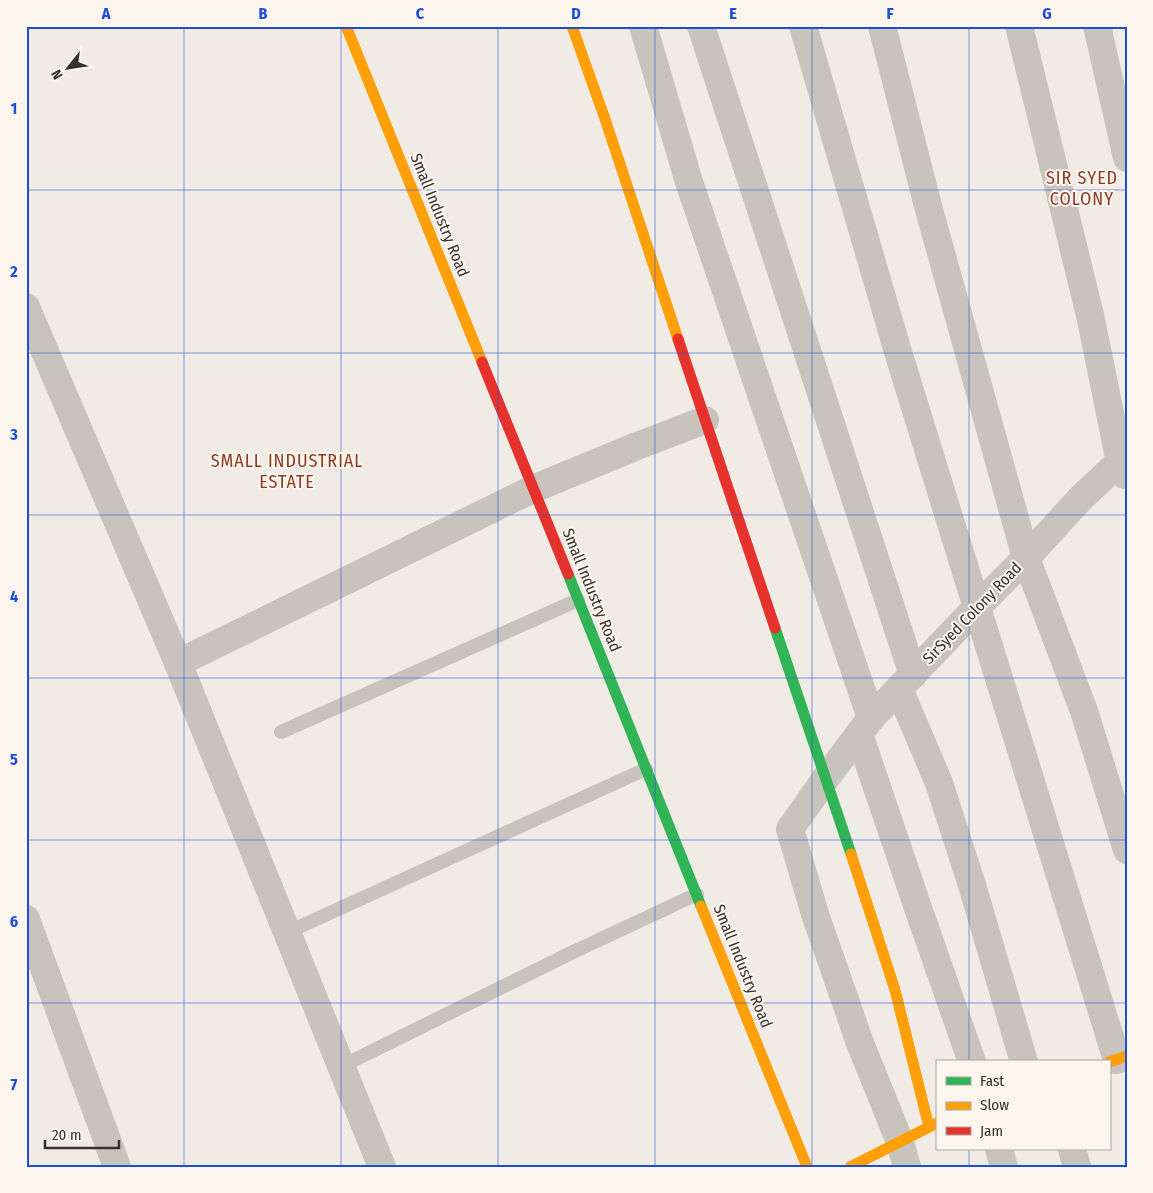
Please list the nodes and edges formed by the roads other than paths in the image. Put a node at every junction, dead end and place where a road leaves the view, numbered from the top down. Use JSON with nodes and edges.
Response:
{"nodes":[{"id":1,"x":346,"y":26,"type":"edge"},
{"id":2,"x":572,"y":26,"type":"edge"},
{"id":3,"x":643,"y":26,"type":"edge"},
{"id":4,"x":701,"y":26,"type":"edge"},
{"id":5,"x":804,"y":26,"type":"edge"},
{"id":6,"x":882,"y":26,"type":"edge"},
{"id":7,"x":1019,"y":26,"type":"edge"},
{"id":8,"x":1097,"y":26,"type":"edge"},
{"id":9,"x":1127,"y":158,"type":"edge"},
{"id":10,"x":26,"y":307,"type":"edge"},
{"id":11,"x":705,"y":420,"type":"junction"},
{"id":12,"x":1124,"y":466,"type":"edge"},
{"id":13,"x":533,"y":489,"type":"junction"},
{"id":14,"x":1026,"y":558,"type":"junction"},
{"id":15,"x":578,"y":600,"type":"junction"},
{"id":16,"x":977,"y":607,"type":"junction"},
{"id":17,"x":178,"y":663,"type":"junction"},
{"id":18,"x":906,"y":682,"type":"junction"},
{"id":19,"x":865,"y":726,"type":"junction"},
{"id":20,"x":281,"y":732,"type":"dead end"},
{"id":21,"x":646,"y":769,"type":"junction"},
{"id":22,"x":826,"y":778,"type":"junction"},
{"id":23,"x":1127,"y":850,"type":"edge"},
{"id":24,"x":697,"y":894,"type":"junction"},
{"id":25,"x":26,"y":919,"type":"edge"},
{"id":26,"x":288,"y":932,"type":"junction"},
{"id":27,"x":971,"y":1060,"type":"edge"},
{"id":28,"x":1023,"y":1060,"type":"edge"},
{"id":29,"x":1118,"y":1060,"type":"edge"},
{"id":30,"x":342,"y":1066,"type":"junction"},
{"id":31,"x":933,"y":1125,"type":"edge"},
{"id":32,"x":999,"y":1150,"type":"edge"},
{"id":33,"x":1072,"y":1150,"type":"edge"},
{"id":34,"x":903,"y":1154,"type":"edge"},
{"id":35,"x":117,"y":1167,"type":"edge"},
{"id":36,"x":382,"y":1167,"type":"edge"},
{"id":37,"x":807,"y":1167,"type":"edge"},
{"id":38,"x":850,"y":1167,"type":"edge"},
{"id":39,"x":1004,"y":1167,"type":"edge"},
{"id":40,"x":1077,"y":1167,"type":"edge"}],
"edges":[{"from":1,"to":13,"type":"street","name":"Small Industry Road"},
{"from":2,"to":11,"type":"street"},
{"from":3,"to":19,"type":"street"},
{"from":4,"to":18,"type":"street"},
{"from":5,"to":16,"type":"street"},
{"from":6,"to":14,"type":"street"},
{"from":7,"to":12,"type":"street"},
{"from":8,"to":9,"type":"street"},
{"from":10,"to":17,"type":"street"},
{"from":11,"to":13,"type":"street"},
{"from":11,"to":22,"type":"street"},
{"from":12,"to":14,"type":"street","name":"SirSyed Colony Road"},
{"from":13,"to":15,"type":"street","name":"Small Industry Road"},
{"from":13,"to":17,"type":"street"},
{"from":14,"to":16,"type":"street","name":"SirSyed Colony Road"},
{"from":14,"to":23,"type":"street"},
{"from":15,"to":20,"type":"lane"},
{"from":15,"to":21,"type":"street","name":"Small Industry Road"},
{"from":16,"to":18,"type":"street","name":"SirSyed Colony Road"},
{"from":16,"to":29,"type":"street"},
{"from":17,"to":26,"type":"street"},
{"from":18,"to":19,"type":"street","name":"SirSyed Colony Road"},
{"from":18,"to":28,"type":"street"},
{"from":19,"to":22,"type":"street","name":"SirSyed Colony Road"},
{"from":19,"to":27,"type":"street"},
{"from":21,"to":24,"type":"street","name":"Small Industry Road"},
{"from":21,"to":26,"type":"lane"},
{"from":22,"to":31,"type":"street"},
{"from":22,"to":34,"type":"street","name":"SirSyed Colony Road"},
{"from":24,"to":30,"type":"lane"},
{"from":24,"to":37,"type":"street","name":"Small Industry Road"},
{"from":25,"to":35,"type":"street"},
{"from":26,"to":30,"type":"street"},
{"from":30,"to":36,"type":"street"},
{"from":31,"to":34,"type":"street"},
{"from":32,"to":39,"type":"street"},
{"from":33,"to":40,"type":"street"},
{"from":34,"to":38,"type":"street"}]}
